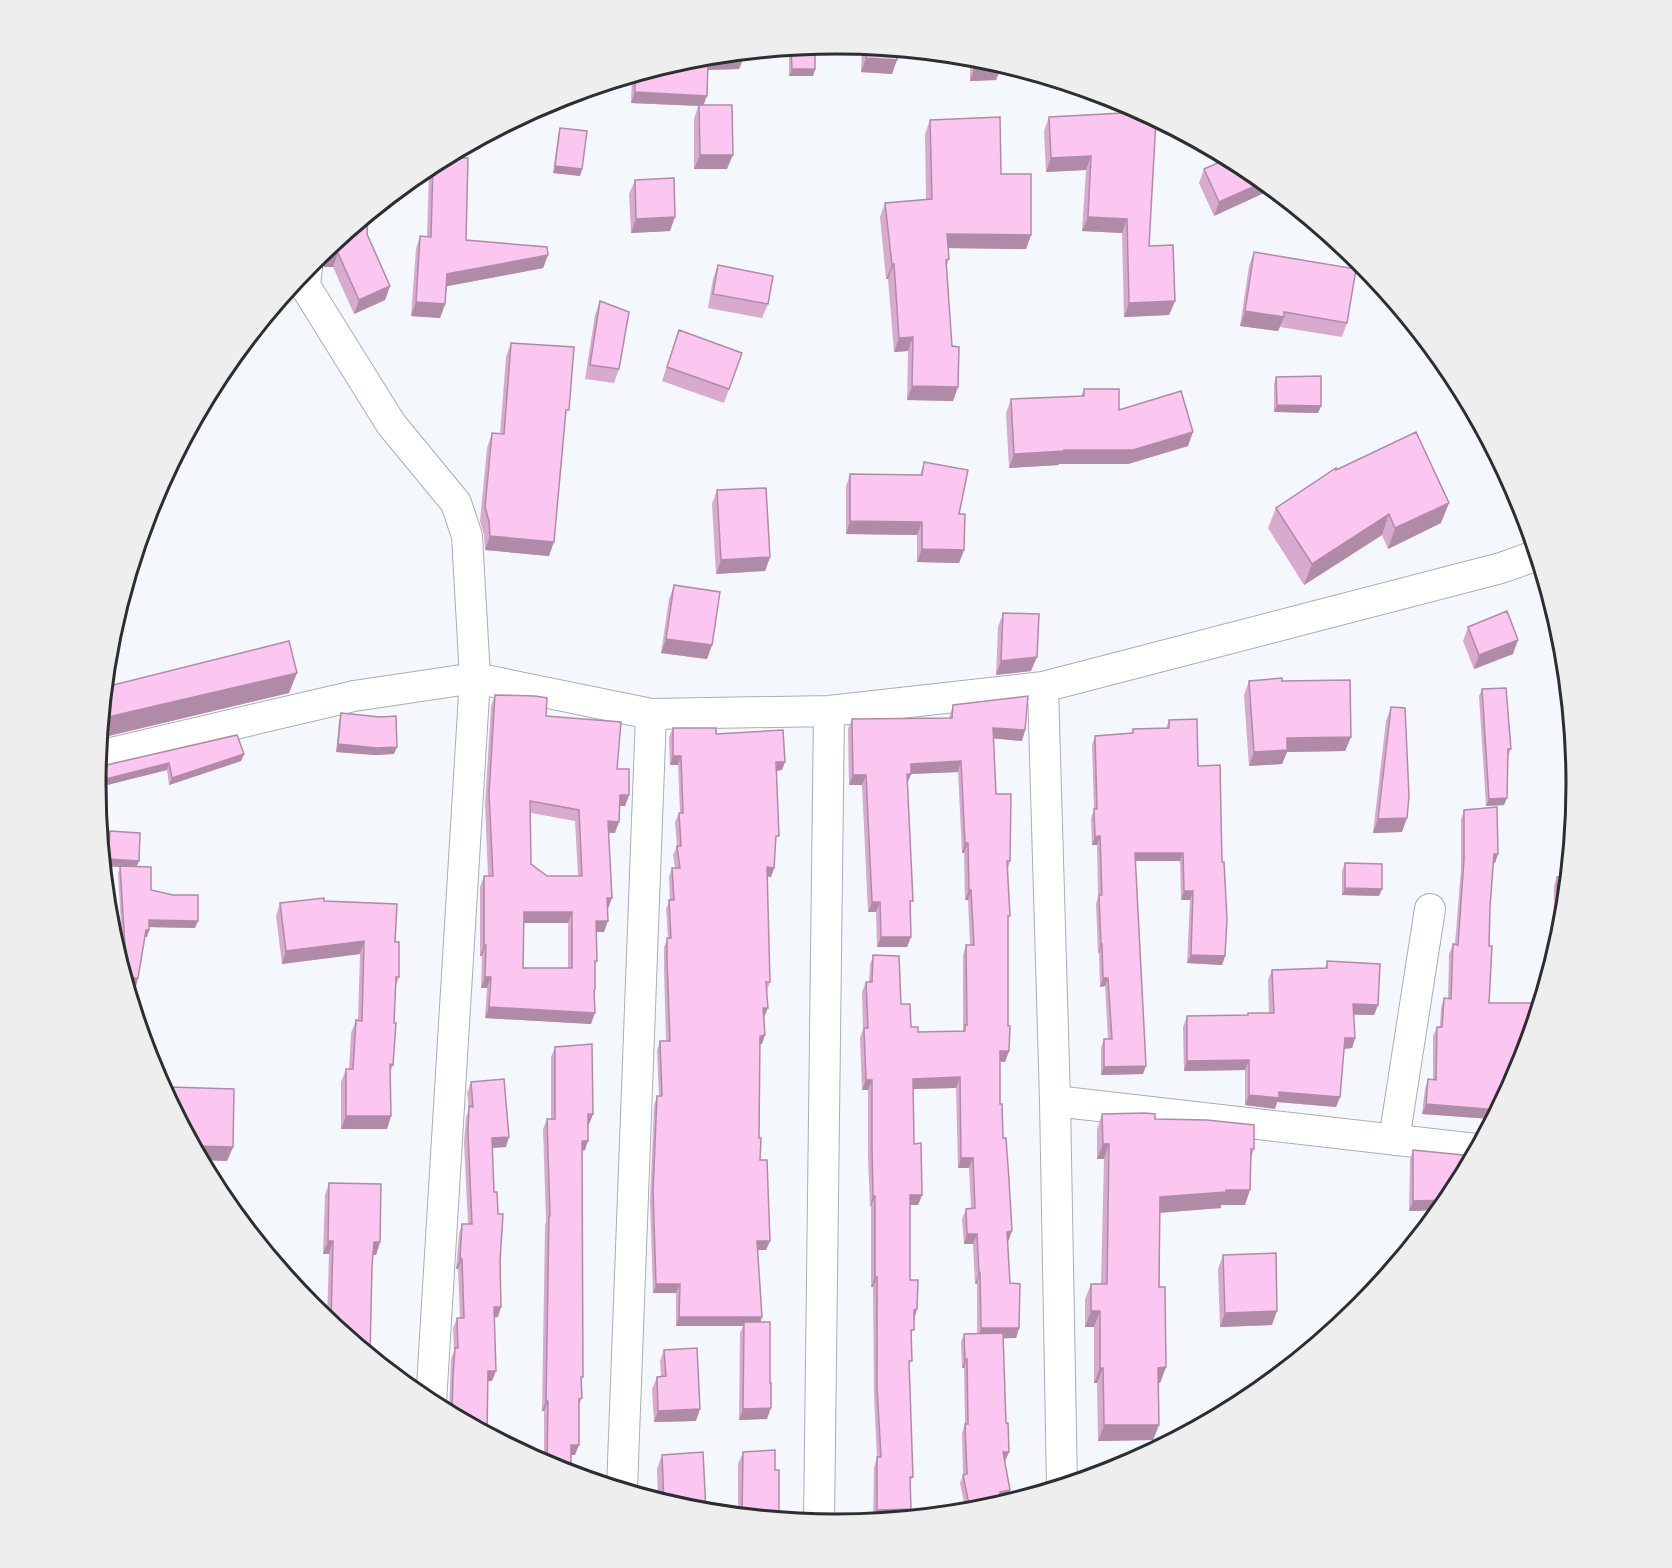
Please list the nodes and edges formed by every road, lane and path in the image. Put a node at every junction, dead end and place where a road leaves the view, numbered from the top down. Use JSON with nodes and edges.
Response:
{"nodes":[{"id":1,"x":305,"y":284,"type":"edge"},
{"id":2,"x":1530,"y":557,"type":"edge"},
{"id":3,"x":475,"y":678,"type":"junction"},
{"id":4,"x":1043,"y":687,"type":"junction"},
{"id":5,"x":829,"y":711,"type":"junction"},
{"id":6,"x":651,"y":714,"type":"junction"},
{"id":7,"x":107,"y":754,"type":"edge"},
{"id":8,"x":1430,"y":909,"type":"dead end"},
{"id":9,"x":1055,"y":1101,"type":"junction"},
{"id":10,"x":1394,"y":1140,"type":"junction"},
{"id":11,"x":1468,"y":1148,"type":"edge"},
{"id":12,"x":431,"y":1391,"type":"edge"},
{"id":13,"x":1062,"y":1478,"type":"edge"},
{"id":14,"x":622,"y":1481,"type":"edge"},
{"id":15,"x":819,"y":1513,"type":"edge"}],
"edges":[{"from":1,"to":3,"type":"street"},
{"from":2,"to":4,"type":"street"},
{"from":3,"to":6,"type":"street"},
{"from":3,"to":7,"type":"street"},
{"from":3,"to":12,"type":"street"},
{"from":4,"to":5,"type":"street"},
{"from":4,"to":9,"type":"street"},
{"from":5,"to":6,"type":"street"},
{"from":5,"to":15,"type":"street"},
{"from":6,"to":14,"type":"street"},
{"from":8,"to":10,"type":"street"},
{"from":9,"to":10,"type":"street"},
{"from":9,"to":13,"type":"street"},
{"from":10,"to":11,"type":"street"}]}
